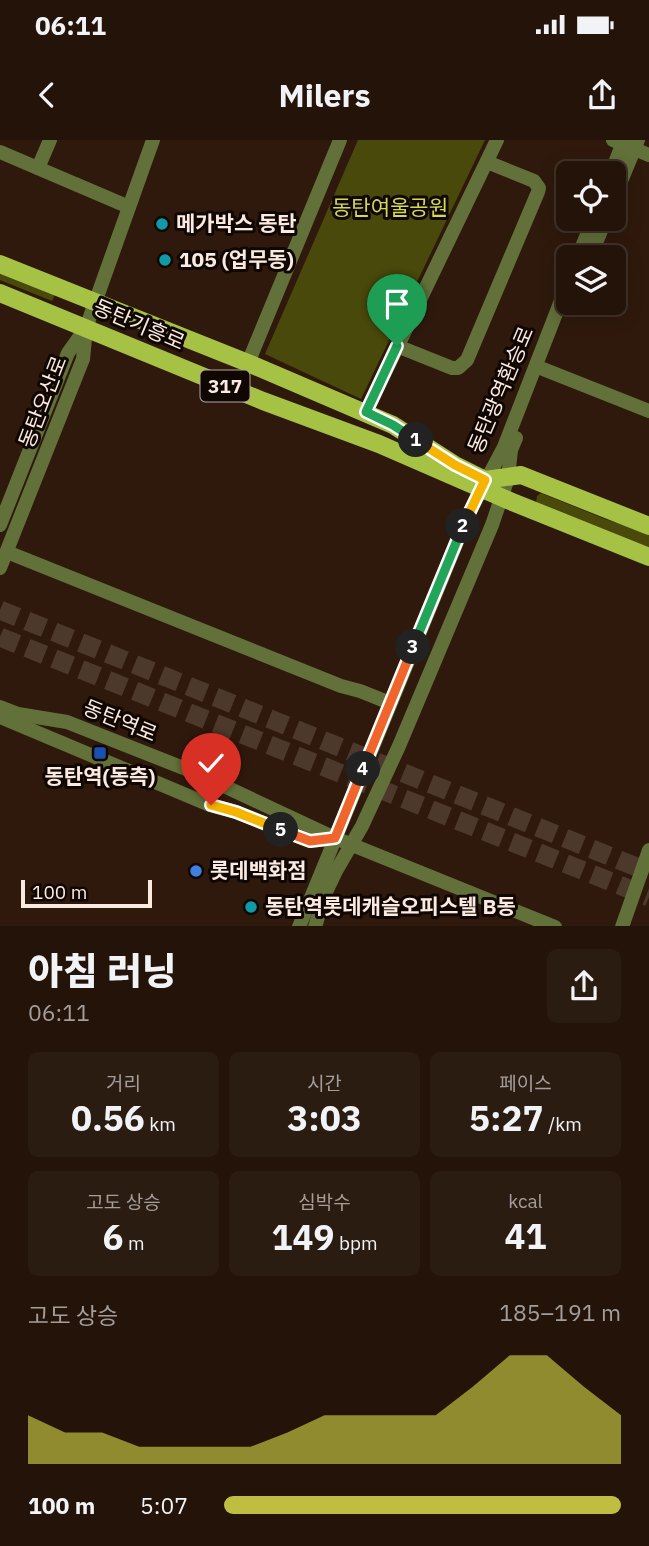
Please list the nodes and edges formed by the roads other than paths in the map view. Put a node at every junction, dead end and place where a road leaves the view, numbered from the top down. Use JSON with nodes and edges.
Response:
{"nodes":[{"id":1,"x":50,"y":140,"type":"edge"},
{"id":2,"x":153,"y":140,"type":"edge"},
{"id":3,"x":340,"y":140,"type":"edge"},
{"id":4,"x":497,"y":140,"type":"edge"},
{"id":5,"x":626,"y":143,"type":"edge"},
{"id":6,"x":0,"y":152,"type":"edge"},
{"id":7,"x":649,"y":155,"type":"edge"},
{"id":8,"x":617,"y":161,"type":"edge"},
{"id":9,"x":622,"y":161,"type":"edge"},
{"id":10,"x":487,"y":162,"type":"junction"},
{"id":11,"x":38,"y":168,"type":"junction"},
{"id":12,"x":129,"y":207,"type":"junction"},
{"id":13,"x":0,"y":264,"type":"edge"},
{"id":14,"x":0,"y":293,"type":"edge"},
{"id":15,"x":95,"y":302,"type":"junction"},
{"id":16,"x":556,"y":314,"type":"edge"},
{"id":17,"x":565,"y":315,"type":"edge"},
{"id":18,"x":86,"y":328,"type":"junction"},
{"id":19,"x":397,"y":346,"type":"junction"},
{"id":20,"x":248,"y":363,"type":"junction"},
{"id":21,"x":543,"y":369,"type":"junction"},
{"id":22,"x":649,"y":411,"type":"edge"},
{"id":23,"x":366,"y":412,"type":"junction"},
{"id":24,"x":508,"y":478,"type":"junction"},
{"id":25,"x":483,"y":484,"type":"junction"},
{"id":26,"x":548,"y":485,"type":"junction"},
{"id":27,"x":501,"y":498,"type":"junction"},
{"id":28,"x":534,"y":510,"type":"junction"},
{"id":29,"x":0,"y":525,"type":"edge"},
{"id":30,"x":649,"y":526,"type":"edge"},
{"id":31,"x":7,"y":552,"type":"junction"},
{"id":32,"x":649,"y":557,"type":"edge"},
{"id":33,"x":0,"y":568,"type":"edge"},
{"id":34,"x":390,"y":703,"type":"junction"},
{"id":35,"x":0,"y":707,"type":"edge"},
{"id":36,"x":0,"y":716,"type":"edge"},
{"id":37,"x":269,"y":808,"type":"junction"},
{"id":38,"x":263,"y":822,"type":"junction"},
{"id":39,"x":335,"y":838,"type":"junction"},
{"id":40,"x":351,"y":844,"type":"junction"},
{"id":41,"x":649,"y":850,"type":"edge"},
{"id":42,"x":319,"y":893,"type":"junction"},
{"id":43,"x":537,"y":923,"type":"edge"},
{"id":44,"x":299,"y":926,"type":"edge"},
{"id":45,"x":315,"y":926,"type":"edge"},
{"id":46,"x":555,"y":926,"type":"edge"},
{"id":47,"x":622,"y":926,"type":"edge"}],
"edges":[{"from":1,"to":11,"type":"street"},
{"from":2,"to":12,"type":"street","name":"동탄오산로"},
{"from":3,"to":20,"type":"street"},
{"from":4,"to":10,"type":"street"},
{"from":5,"to":7,"type":"street"},
{"from":5,"to":8,"type":"street"},
{"from":5,"to":9,"type":"street"},
{"from":6,"to":11,"type":"street"},
{"from":10,"to":19,"type":"street"},
{"from":10,"to":19,"type":"street"},
{"from":11,"to":12,"type":"street"},
{"from":12,"to":15,"type":"street","name":"동탄오산로"},
{"from":13,"to":15,"type":"main road","name":"동탄기흥로","number":"317"},
{"from":14,"to":18,"type":"main road","name":"동탄기흥로","number":"317"},
{"from":15,"to":18,"type":"street","name":"동탄오산로"},
{"from":15,"to":20,"type":"main road","name":"동탄기흥로","number":"317"},
{"from":16,"to":25,"type":"street","name":"동탄광역환승로"},
{"from":17,"to":21,"type":"street","name":"동탄광역환승로"},
{"from":18,"to":25,"type":"main road","name":"동탄기흥로","number":"317"},
{"from":18,"to":29,"type":"street","name":"동탄오산로"},
{"from":18,"to":31,"type":"street","name":"동탄오산로"},
{"from":19,"to":23,"type":"street"},
{"from":20,"to":23,"type":"main road","name":"동탄기흥로","number":"317"},
{"from":21,"to":22,"type":"street"},
{"from":21,"to":24,"type":"street","name":"동탄광역환승로"},
{"from":23,"to":25,"type":"main road","name":"동탄기흥로","number":"317"},
{"from":24,"to":25,"type":"main road","name":"동탄기흥로","number":"317"},
{"from":24,"to":26,"type":"main road","name":"동탄기흥로","number":"317"},
{"from":24,"to":27,"type":"street","name":"동탄광역환승로"},
{"from":25,"to":27,"type":"main road","name":"동탄기흥로","number":"317"},
{"from":25,"to":34,"type":"street","name":"동탄광역환승로"},
{"from":26,"to":28,"type":"main road"},
{"from":26,"to":30,"type":"main road","name":"동탄기흥로","number":"317"},
{"from":27,"to":28,"type":"main road","name":"동탄기흥로","number":"317"},
{"from":27,"to":40,"type":"street","name":"동탄광역환승로"},
{"from":28,"to":32,"type":"main road","name":"동탄기흥로","number":"317"},
{"from":31,"to":33,"type":"street","name":"동탄오산로"},
{"from":31,"to":34,"type":"street"},
{"from":34,"to":39,"type":"street"},
{"from":35,"to":37,"type":"street","name":"동탄역로"},
{"from":36,"to":38,"type":"street","name":"동탄역로"},
{"from":37,"to":38,"type":"street"},
{"from":37,"to":39,"type":"street","name":"동탄역로"},
{"from":38,"to":39,"type":"street","name":"동탄역로"},
{"from":39,"to":40,"type":"street","name":"동탄역로"},
{"from":39,"to":42,"type":"street"},
{"from":40,"to":42,"type":"street"},
{"from":40,"to":43,"type":"street","name":"동탄역로"},
{"from":41,"to":47,"type":"street"},
{"from":42,"to":44,"type":"street"},
{"from":42,"to":45,"type":"street"},
{"from":43,"to":46,"type":"street","name":"동탄역로"}]}
